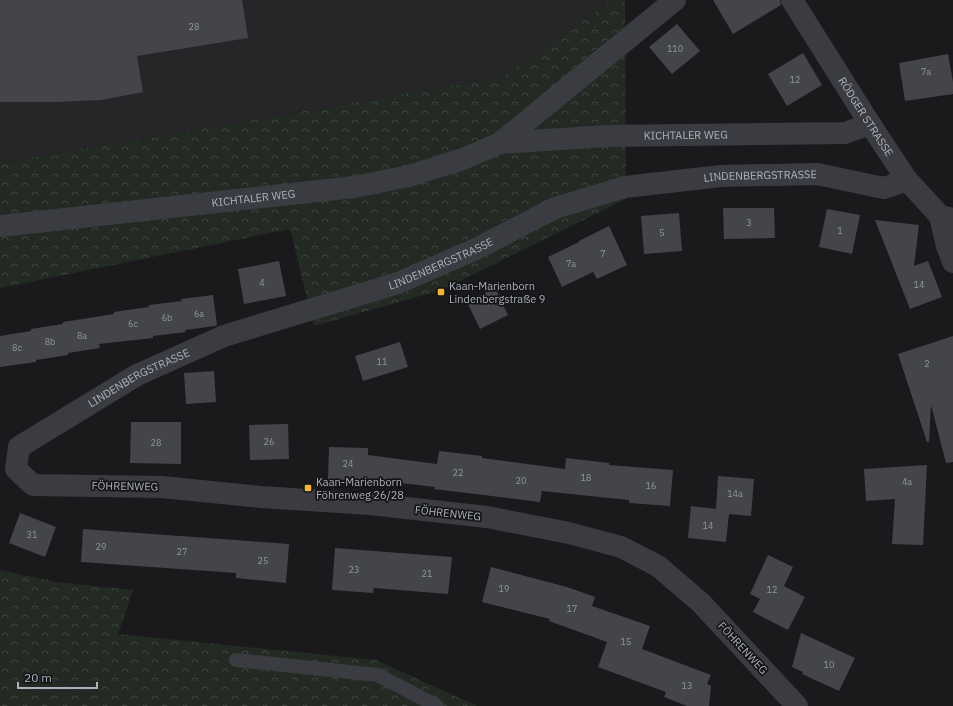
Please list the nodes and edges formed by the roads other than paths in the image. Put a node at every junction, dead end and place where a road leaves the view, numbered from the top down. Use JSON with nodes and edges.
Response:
{"nodes":[{"id":1,"x":675,"y":0,"type":"edge"},
{"id":2,"x":792,"y":0,"type":"edge"},
{"id":3,"x":870,"y":124,"type":"junction"},
{"id":4,"x":500,"y":143,"type":"junction"},
{"id":5,"x":907,"y":180,"type":"junction"},
{"id":6,"x":946,"y":217,"type":"edge"},
{"id":7,"x":0,"y":226,"type":"edge"},
{"id":8,"x":953,"y":262,"type":"edge"},
{"id":9,"x":16,"y":469,"type":"joint"},
{"id":10,"x":236,"y":660,"type":"dead end"},
{"id":11,"x":437,"y":706,"type":"edge"},
{"id":12,"x":797,"y":706,"type":"edge"}],
"edges":[{"from":1,"to":4,"type":"street","name":"KICHTALER WEG"},
{"from":2,"to":3,"type":"street","name":"RÖDGER STRASSE"},
{"from":3,"to":4,"type":"street","name":"KICHTALER WEG"},
{"from":3,"to":5,"type":"street","name":"RÖDGER STRASSE"},
{"from":4,"to":7,"type":"street","name":"KICHTALER WEG"},
{"from":5,"to":6,"type":"street","name":"RÖDGER STRASSE"},
{"from":5,"to":9,"type":"street","name":"LINDENBERGSTRASSE"},
{"from":6,"to":8,"type":"street"},
{"from":9,"to":12,"type":"street","name":"FÖHRENWEG"},
{"from":10,"to":11,"type":"lane"}]}
